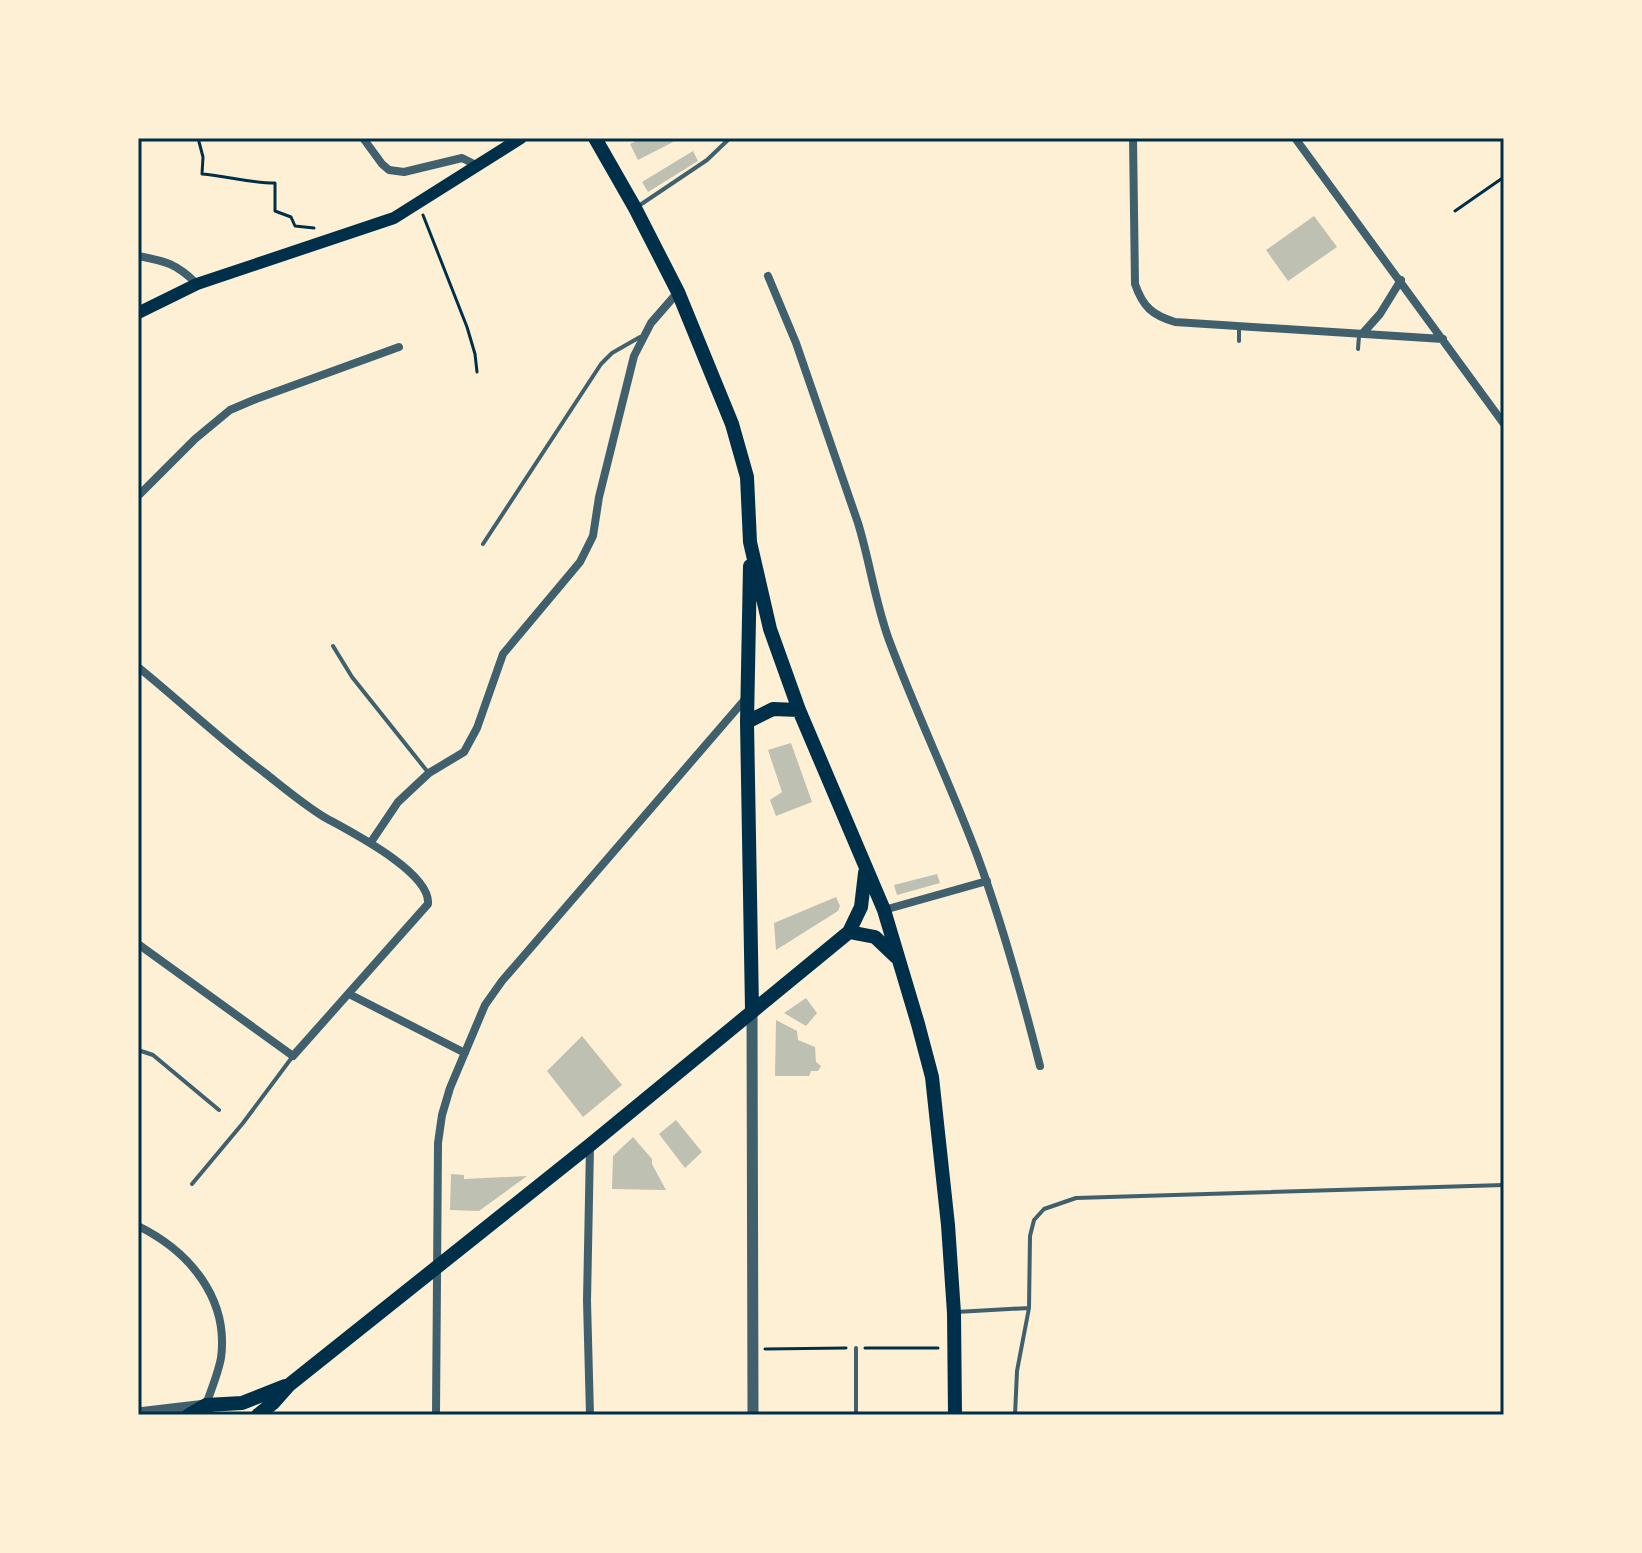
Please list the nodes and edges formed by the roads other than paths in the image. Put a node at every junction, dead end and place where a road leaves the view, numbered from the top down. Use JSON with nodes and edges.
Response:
{"nodes":[{"id":1,"x":363,"y":138,"type":"edge"},
{"id":2,"x":521,"y":138,"type":"edge"},
{"id":3,"x":595,"y":138,"type":"edge"},
{"id":4,"x":730,"y":138,"type":"edge"},
{"id":5,"x":1133,"y":138,"type":"edge"},
{"id":6,"x":1295,"y":138,"type":"edge"},
{"id":7,"x":478,"y":166,"type":"junction"},
{"id":8,"x":635,"y":208,"type":"junction"},
{"id":9,"x":138,"y":256,"type":"edge"},
{"id":10,"x":768,"y":276,"type":"dead end"},
{"id":11,"x":1401,"y":280,"type":"junction"},
{"id":12,"x":197,"y":284,"type":"junction"},
{"id":13,"x":678,"y":292,"type":"junction"},
{"id":14,"x":138,"y":313,"type":"edge"},
{"id":15,"x":1239,"y":326,"type":"junction"},
{"id":16,"x":1362,"y":333,"type":"junction"},
{"id":17,"x":642,"y":336,"type":"junction"},
{"id":18,"x":1443,"y":339,"type":"junction"},
{"id":19,"x":1239,"y":341,"type":"dead end"},
{"id":20,"x":399,"y":347,"type":"dead end"},
{"id":21,"x":1358,"y":349,"type":"dead end"},
{"id":22,"x":1504,"y":424,"type":"edge"},
{"id":23,"x":138,"y":496,"type":"edge"},
{"id":24,"x":750,"y":542,"type":"junction"},
{"id":25,"x":483,"y":544,"type":"dead end"},
{"id":26,"x":333,"y":646,"type":"dead end"},
{"id":27,"x":138,"y":667,"type":"edge"},
{"id":28,"x":748,"y":696,"type":"junction"},
{"id":29,"x":799,"y":710,"type":"junction"},
{"id":30,"x":747,"y":722,"type":"junction"},
{"id":31,"x":429,"y":773,"type":"junction"},
{"id":32,"x":371,"y":842,"type":"junction"},
{"id":33,"x":866,"y":869,"type":"junction"},
{"id":34,"x":987,"y":881,"type":"junction"},
{"id":35,"x":884,"y":910,"type":"junction"},
{"id":36,"x":849,"y":932,"type":"junction"},
{"id":37,"x":138,"y":944,"type":"edge"},
{"id":38,"x":138,"y":953,"type":"edge"},
{"id":39,"x":149,"y":953,"type":"junction"},
{"id":40,"x":900,"y":961,"type":"junction"},
{"id":41,"x":349,"y":994,"type":"junction"},
{"id":42,"x":752,"y":1009,"type":"junction"},
{"id":43,"x":138,"y":1050,"type":"edge"},
{"id":44,"x":465,"y":1053,"type":"junction"},
{"id":45,"x":293,"y":1056,"type":"junction"},
{"id":46,"x":1040,"y":1066,"type":"dead end"},
{"id":47,"x":219,"y":1110,"type":"dead end"},
{"id":48,"x":590,"y":1145,"type":"junction"},
{"id":49,"x":192,"y":1184,"type":"dead end"},
{"id":50,"x":1504,"y":1185,"type":"edge"},
{"id":51,"x":138,"y":1226,"type":"edge"},
{"id":52,"x":437,"y":1268,"type":"junction"},
{"id":53,"x":1029,"y":1308,"type":"junction"},
{"id":54,"x":954,"y":1313,"type":"junction"},
{"id":55,"x":856,"y":1348,"type":"dead end"},
{"id":56,"x":289,"y":1385,"type":"junction"},
{"id":57,"x":207,"y":1410,"type":"edge"},
{"id":58,"x":138,"y":1413,"type":"edge"},
{"id":59,"x":189,"y":1415,"type":"edge"},
{"id":60,"x":258,"y":1415,"type":"edge"},
{"id":61,"x":436,"y":1415,"type":"edge"},
{"id":62,"x":590,"y":1415,"type":"edge"},
{"id":63,"x":753,"y":1415,"type":"edge"},
{"id":64,"x":856,"y":1415,"type":"edge"},
{"id":65,"x":955,"y":1415,"type":"edge"},
{"id":66,"x":1015,"y":1415,"type":"edge"}],
"edges":[{"from":1,"to":7,"type":"street"},
{"from":2,"to":7,"type":"main road"},
{"from":3,"to":8,"type":"main road"},
{"from":4,"to":8,"type":"lane"},
{"from":5,"to":15,"type":"street"},
{"from":6,"to":11,"type":"street"},
{"from":7,"to":12,"type":"main road"},
{"from":8,"to":13,"type":"main road"},
{"from":9,"to":12,"type":"street"},
{"from":10,"to":34,"type":"street"},
{"from":11,"to":16,"type":"street"},
{"from":11,"to":18,"type":"street"},
{"from":12,"to":14,"type":"main road"},
{"from":13,"to":17,"type":"street"},
{"from":13,"to":24,"type":"main road"},
{"from":15,"to":16,"type":"street"},
{"from":15,"to":19,"type":"lane"},
{"from":16,"to":18,"type":"street"},
{"from":16,"to":21,"type":"lane"},
{"from":17,"to":25,"type":"lane"},
{"from":17,"to":31,"type":"street"},
{"from":18,"to":22,"type":"street"},
{"from":20,"to":23,"type":"street"},
{"from":24,"to":28,"type":"main road"},
{"from":24,"to":29,"type":"main road"},
{"from":26,"to":31,"type":"lane"},
{"from":27,"to":32,"type":"street"},
{"from":28,"to":30,"type":"main road"},
{"from":28,"to":44,"type":"street"},
{"from":29,"to":30,"type":"main road"},
{"from":29,"to":33,"type":"main road"},
{"from":30,"to":42,"type":"main road"},
{"from":31,"to":32,"type":"street"},
{"from":32,"to":41,"type":"street"},
{"from":33,"to":35,"type":"main road"},
{"from":33,"to":36,"type":"main road"},
{"from":34,"to":35,"type":"street"},
{"from":34,"to":46,"type":"street"},
{"from":35,"to":40,"type":"main road"},
{"from":36,"to":40,"type":"main road"},
{"from":36,"to":42,"type":"main road"},
{"from":37,"to":39,"type":"street"},
{"from":38,"to":39,"type":"street"},
{"from":39,"to":45,"type":"street"},
{"from":40,"to":54,"type":"main road"},
{"from":41,"to":44,"type":"street"},
{"from":41,"to":45,"type":"street"},
{"from":42,"to":48,"type":"main road"},
{"from":42,"to":63,"type":"street"},
{"from":43,"to":47,"type":"lane"},
{"from":44,"to":52,"type":"street"},
{"from":45,"to":49,"type":"lane"},
{"from":48,"to":52,"type":"main road"},
{"from":48,"to":62,"type":"street"},
{"from":50,"to":53,"type":"lane"},
{"from":51,"to":57,"type":"street"},
{"from":52,"to":56,"type":"main road"},
{"from":52,"to":61,"type":"street"},
{"from":53,"to":54,"type":"lane"},
{"from":53,"to":66,"type":"lane"},
{"from":54,"to":65,"type":"main road"},
{"from":55,"to":64,"type":"lane"},
{"from":56,"to":57,"type":"main road"},
{"from":56,"to":60,"type":"main road"},
{"from":57,"to":58,"type":"street"},
{"from":57,"to":59,"type":"main road"}]}
